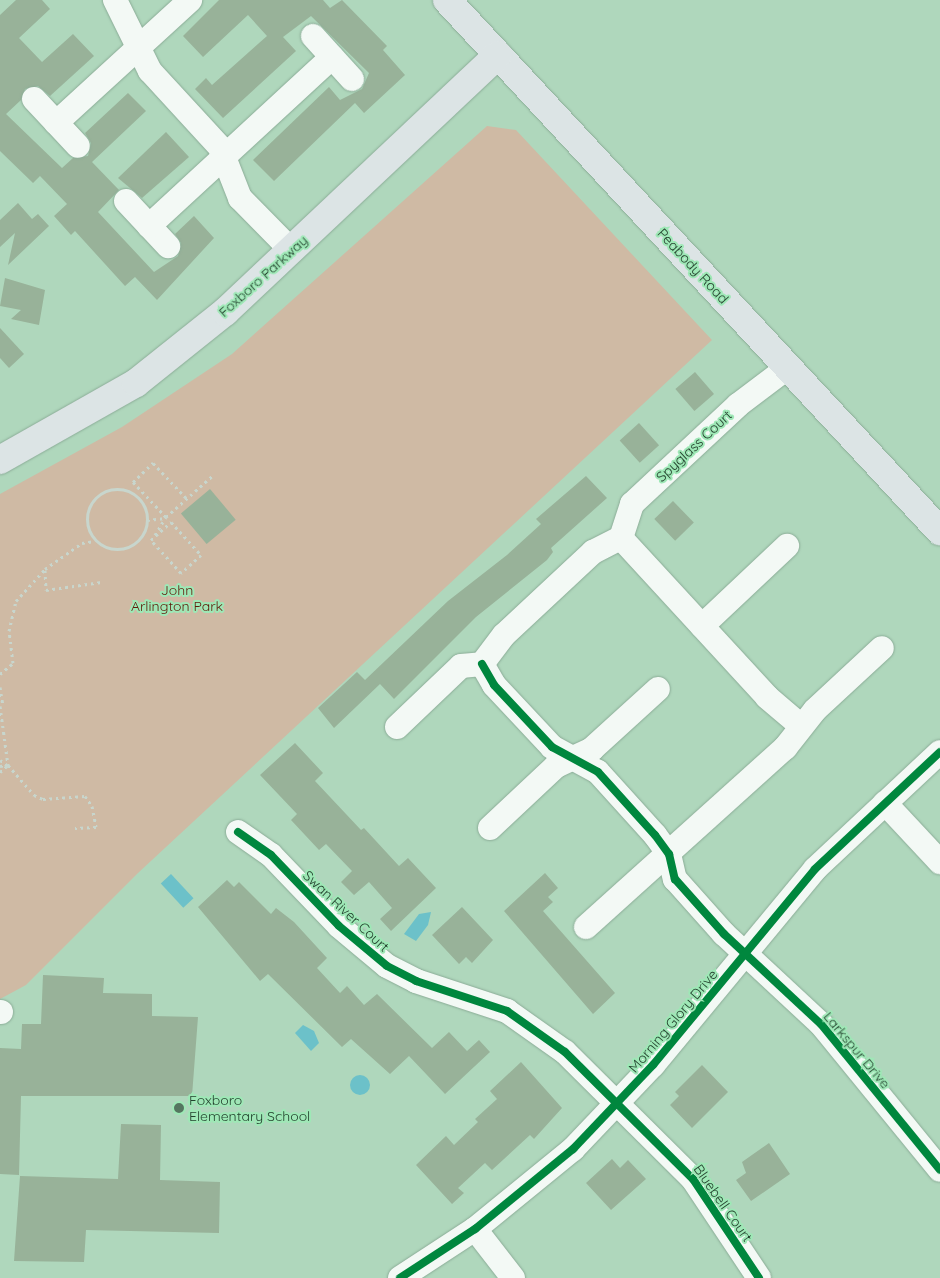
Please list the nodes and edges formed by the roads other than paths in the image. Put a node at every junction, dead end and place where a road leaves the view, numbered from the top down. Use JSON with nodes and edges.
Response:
{"nodes":[{"id":1,"x":115,"y":0,"type":"edge"},
{"id":2,"x":190,"y":0,"type":"edge"},
{"id":3,"x":447,"y":0,"type":"edge"},
{"id":4,"x":313,"y":36,"type":"dead end"},
{"id":5,"x":140,"y":47,"type":"junction"},
{"id":6,"x":498,"y":55,"type":"junction"},
{"id":7,"x":332,"y":57,"type":"junction"},
{"id":8,"x":352,"y":79,"type":"dead end"},
{"id":9,"x":34,"y":99,"type":"dead end"},
{"id":10,"x":56,"y":123,"type":"junction"},
{"id":11,"x":78,"y":146,"type":"dead end"},
{"id":12,"x":224,"y":157,"type":"junction"},
{"id":13,"x":126,"y":201,"type":"dead end"},
{"id":14,"x":149,"y":226,"type":"junction"},
{"id":15,"x":168,"y":246,"type":"dead end"},
{"id":16,"x":292,"y":252,"type":"junction"},
{"id":17,"x":787,"y":368,"type":"junction"},
{"id":18,"x":0,"y":460,"type":"edge"},
{"id":19,"x":940,"y":531,"type":"edge"},
{"id":20,"x":621,"y":538,"type":"junction"},
{"id":21,"x":787,"y":546,"type":"dead end"},
{"id":22,"x":702,"y":626,"type":"junction"},
{"id":23,"x":882,"y":648,"type":"dead end"},
{"id":24,"x":482,"y":664,"type":"junction"},
{"id":25,"x":658,"y":688,"type":"dead end"},
{"id":26,"x":800,"y":725,"type":"junction"},
{"id":27,"x":397,"y":726,"type":"dead end"},
{"id":28,"x":940,"y":752,"type":"edge"},
{"id":29,"x":573,"y":758,"type":"junction"},
{"id":30,"x":885,"y":802,"type":"junction"},
{"id":31,"x":490,"y":828,"type":"dead end"},
{"id":32,"x":238,"y":832,"type":"dead end"},
{"id":33,"x":669,"y":854,"type":"junction"},
{"id":34,"x":940,"y":862,"type":"edge"},
{"id":35,"x":586,"y":927,"type":"dead end"},
{"id":36,"x":746,"y":952,"type":"junction"},
{"id":37,"x":620,"y":1103,"type":"junction"},
{"id":38,"x":940,"y":1170,"type":"edge"},
{"id":39,"x":475,"y":1229,"type":"junction"},
{"id":40,"x":400,"y":1278,"type":"edge"},
{"id":41,"x":513,"y":1278,"type":"edge"},
{"id":42,"x":759,"y":1278,"type":"edge"}],
"edges":[{"from":1,"to":5,"type":"street"},
{"from":2,"to":5,"type":"street"},
{"from":3,"to":6,"type":"main road","name":"Peabody Road"},
{"from":4,"to":7,"type":"street"},
{"from":5,"to":10,"type":"street"},
{"from":5,"to":12,"type":"street"},
{"from":6,"to":16,"type":"main road","name":"Foxboro Parkway"},
{"from":6,"to":17,"type":"main road","name":"Peabody Road"},
{"from":7,"to":8,"type":"street"},
{"from":7,"to":12,"type":"street"},
{"from":9,"to":10,"type":"street"},
{"from":10,"to":11,"type":"street"},
{"from":12,"to":14,"type":"street"},
{"from":12,"to":16,"type":"street"},
{"from":13,"to":14,"type":"street"},
{"from":14,"to":15,"type":"street"},
{"from":16,"to":18,"type":"main road","name":"Foxboro Parkway"},
{"from":17,"to":19,"type":"main road","name":"Peabody Road"},
{"from":17,"to":20,"type":"street","name":"Spyglass Court"},
{"from":20,"to":22,"type":"street"},
{"from":20,"to":24,"type":"street"},
{"from":21,"to":22,"type":"street"},
{"from":22,"to":26,"type":"street"},
{"from":23,"to":26,"type":"street"},
{"from":24,"to":27,"type":"street"},
{"from":24,"to":29,"type":"street"},
{"from":25,"to":29,"type":"street"},
{"from":26,"to":33,"type":"street"},
{"from":28,"to":30,"type":"street","name":"Morning Glory Drive"},
{"from":29,"to":31,"type":"street"},
{"from":29,"to":33,"type":"street"},
{"from":30,"to":34,"type":"street"},
{"from":30,"to":36,"type":"street","name":"Morning Glory Drive"},
{"from":32,"to":37,"type":"street","name":"Swan River Court"},
{"from":33,"to":35,"type":"street"},
{"from":33,"to":36,"type":"street","name":"Larkspur Drive"},
{"from":36,"to":37,"type":"street","name":"Morning Glory Drive"},
{"from":36,"to":38,"type":"street","name":"Larkspur Drive"},
{"from":37,"to":39,"type":"street","name":"Morning Glory Drive"},
{"from":37,"to":42,"type":"street","name":"Bluebell Court"},
{"from":39,"to":40,"type":"street","name":"Morning Glory Drive"},
{"from":39,"to":41,"type":"street"}]}
